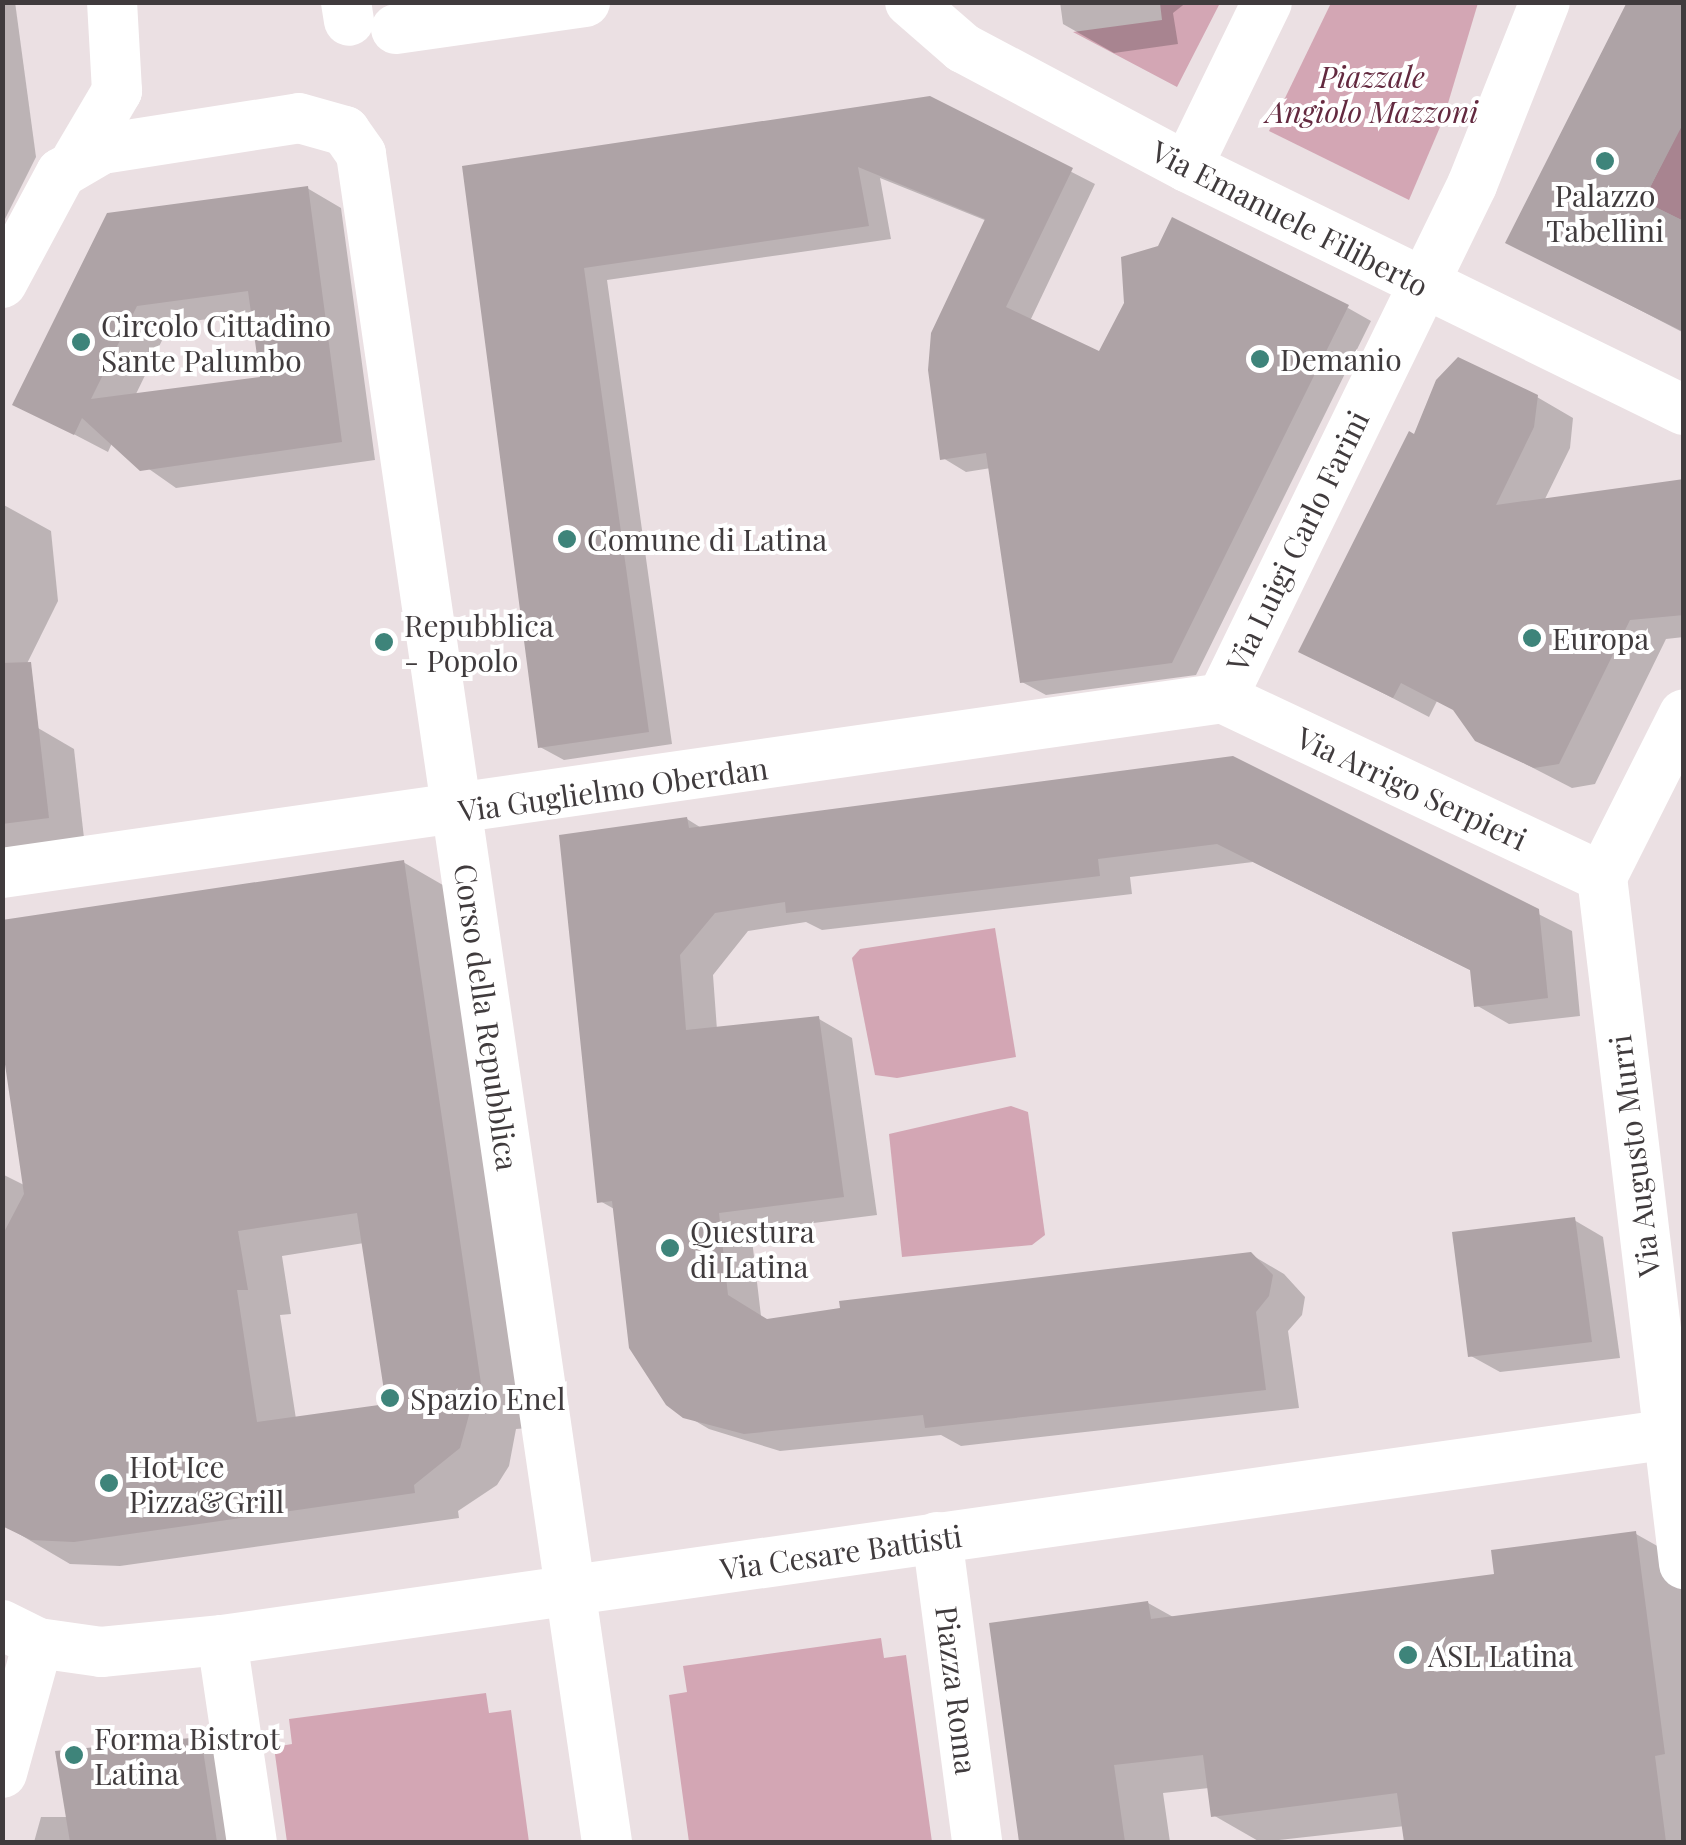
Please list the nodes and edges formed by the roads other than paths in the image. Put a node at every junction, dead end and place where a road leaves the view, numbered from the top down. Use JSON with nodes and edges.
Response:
{"nodes":[{"id":1,"x":112,"y":2,"type":"edge"},
{"id":2,"x":585,"y":2,"type":"edge"},
{"id":3,"x":910,"y":2,"type":"edge"},
{"id":4,"x":1268,"y":2,"type":"edge"},
{"id":5,"x":1545,"y":2,"type":"edge"},
{"id":6,"x":364,"y":18,"type":"edge"},
{"id":7,"x":77,"y":159,"type":"junction"},
{"id":8,"x":1187,"y":166,"type":"junction"},
{"id":9,"x":2,"y":283,"type":"edge"},
{"id":10,"x":1423,"y":285,"type":"junction"},
{"id":11,"x":1684,"y":410,"type":"edge"},
{"id":12,"x":1222,"y":698,"type":"junction"},
{"id":13,"x":1684,"y":714,"type":"edge"},
{"id":14,"x":458,"y":812,"type":"junction"},
{"id":15,"x":2,"y":873,"type":"edge"},
{"id":16,"x":1602,"y":878,"type":"junction"},
{"id":17,"x":1675,"y":1433,"type":"edge"},
{"id":18,"x":937,"y":1537,"type":"junction"},
{"id":19,"x":1684,"y":1564,"type":"edge"},
{"id":20,"x":570,"y":1591,"type":"junction"},
{"id":21,"x":20,"y":1634,"type":"edge"},
{"id":22,"x":222,"y":1640,"type":"junction"},
{"id":23,"x":2,"y":1773,"type":"edge"},
{"id":24,"x":252,"y":1842,"type":"edge"},
{"id":25,"x":607,"y":1842,"type":"edge"},
{"id":26,"x":977,"y":1842,"type":"edge"}],
"edges":[{"from":1,"to":7,"type":"street"},
{"from":2,"to":6,"type":"street"},
{"from":3,"to":8,"type":"street","name":"Via Emanuele Filiberto"},
{"from":4,"to":8,"type":"street"},
{"from":5,"to":10,"type":"street","name":"Via Luigi Carlo Farini"},
{"from":7,"to":9,"type":"street"},
{"from":7,"to":14,"type":"street","name":"Corso della Repubblica"},
{"from":8,"to":10,"type":"street","name":"Via Emanuele Filiberto"},
{"from":10,"to":11,"type":"street","name":"Via Emanuele Filiberto"},
{"from":10,"to":12,"type":"street","name":"Via Luigi Carlo Farini"},
{"from":12,"to":14,"type":"street","name":"Via Guglielmo Oberdan"},
{"from":12,"to":16,"type":"street","name":"Via Arrigo Serpieri"},
{"from":13,"to":16,"type":"street"},
{"from":14,"to":15,"type":"street","name":"Via Guglielmo Oberdan"},
{"from":14,"to":20,"type":"street","name":"Corso della Repubblica"},
{"from":16,"to":17,"type":"street","name":"Via Augusto Murri"},
{"from":17,"to":18,"type":"street","name":"Via Cesare Battisti"},
{"from":17,"to":19,"type":"street","name":"Via Augusto Murri"},
{"from":18,"to":20,"type":"street","name":"Via Cesare Battisti"},
{"from":18,"to":26,"type":"street","name":"Piazza Roma"},
{"from":20,"to":22,"type":"street","name":"Via Cesare Battisti"},
{"from":20,"to":25,"type":"street","name":"Corso della Repubblica"},
{"from":21,"to":22,"type":"street","name":"Via Cesare Battisti"},
{"from":21,"to":23,"type":"street"},
{"from":22,"to":24,"type":"street"}]}
